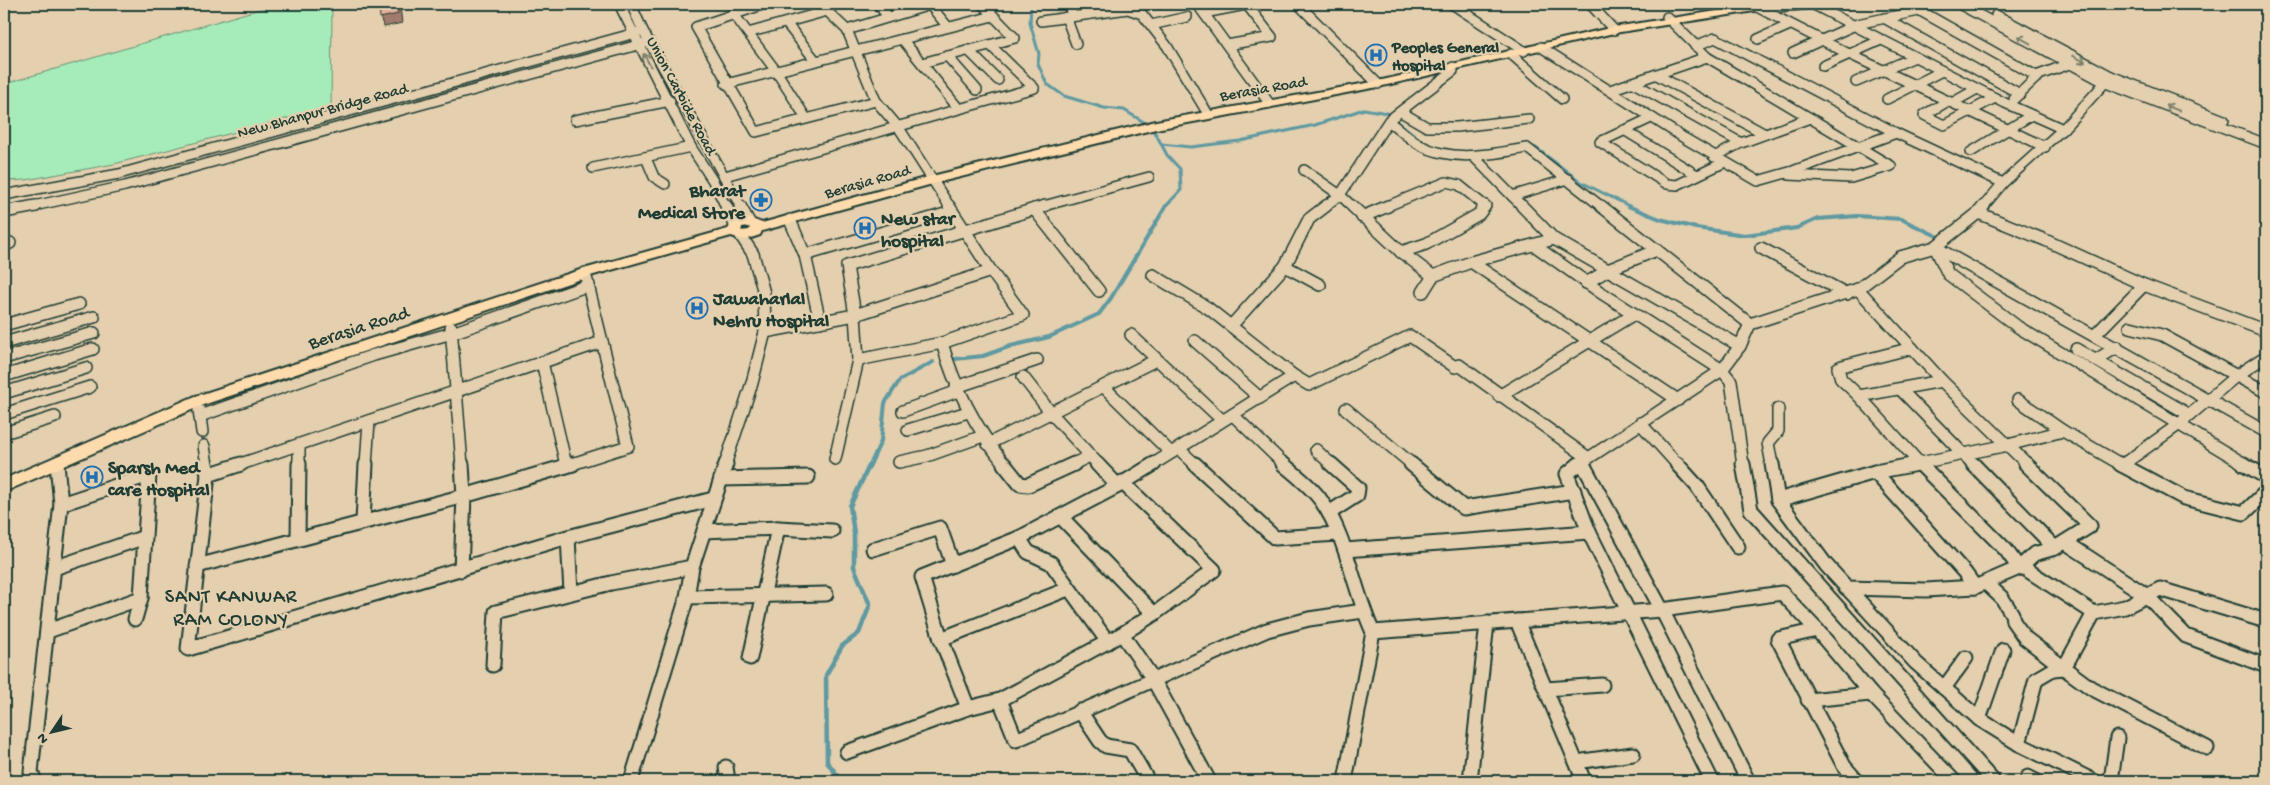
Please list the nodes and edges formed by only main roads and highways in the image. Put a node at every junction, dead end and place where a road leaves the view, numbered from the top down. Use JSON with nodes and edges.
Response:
{"nodes":[{"id":1,"x":1780,"y":4,"type":"edge"},
{"id":2,"x":1755,"y":6,"type":"edge"},
{"id":3,"x":1612,"y":28,"type":"junction"},
{"id":4,"x":1518,"y":50,"type":"junction"},
{"id":5,"x":1376,"y":82,"type":"junction"},
{"id":6,"x":930,"y":178,"type":"junction"},
{"id":7,"x":747,"y":229,"type":"junction"},
{"id":8,"x":4,"y":486,"type":"edge"}],
"edges":[{"from":1,"to":2,"type":"main road","name":"Berasia Road"},
{"from":2,"to":3,"type":"main road","name":"Berasia Road"},
{"from":3,"to":4,"type":"main road","name":"Berasia Road"},
{"from":3,"to":4,"type":"main road","name":"Berasia Road"},
{"from":4,"to":5,"type":"main road","name":"Berasia Road"},
{"from":4,"to":5,"type":"main road","name":"Berasia Road"},
{"from":5,"to":6,"type":"main road","name":"Berasia Road"},
{"from":6,"to":7,"type":"main road","name":"Berasia Road"},
{"from":6,"to":7,"type":"main road","name":"Berasia Road"},
{"from":7,"to":8,"type":"main road","name":"Berasia Road"}]}
